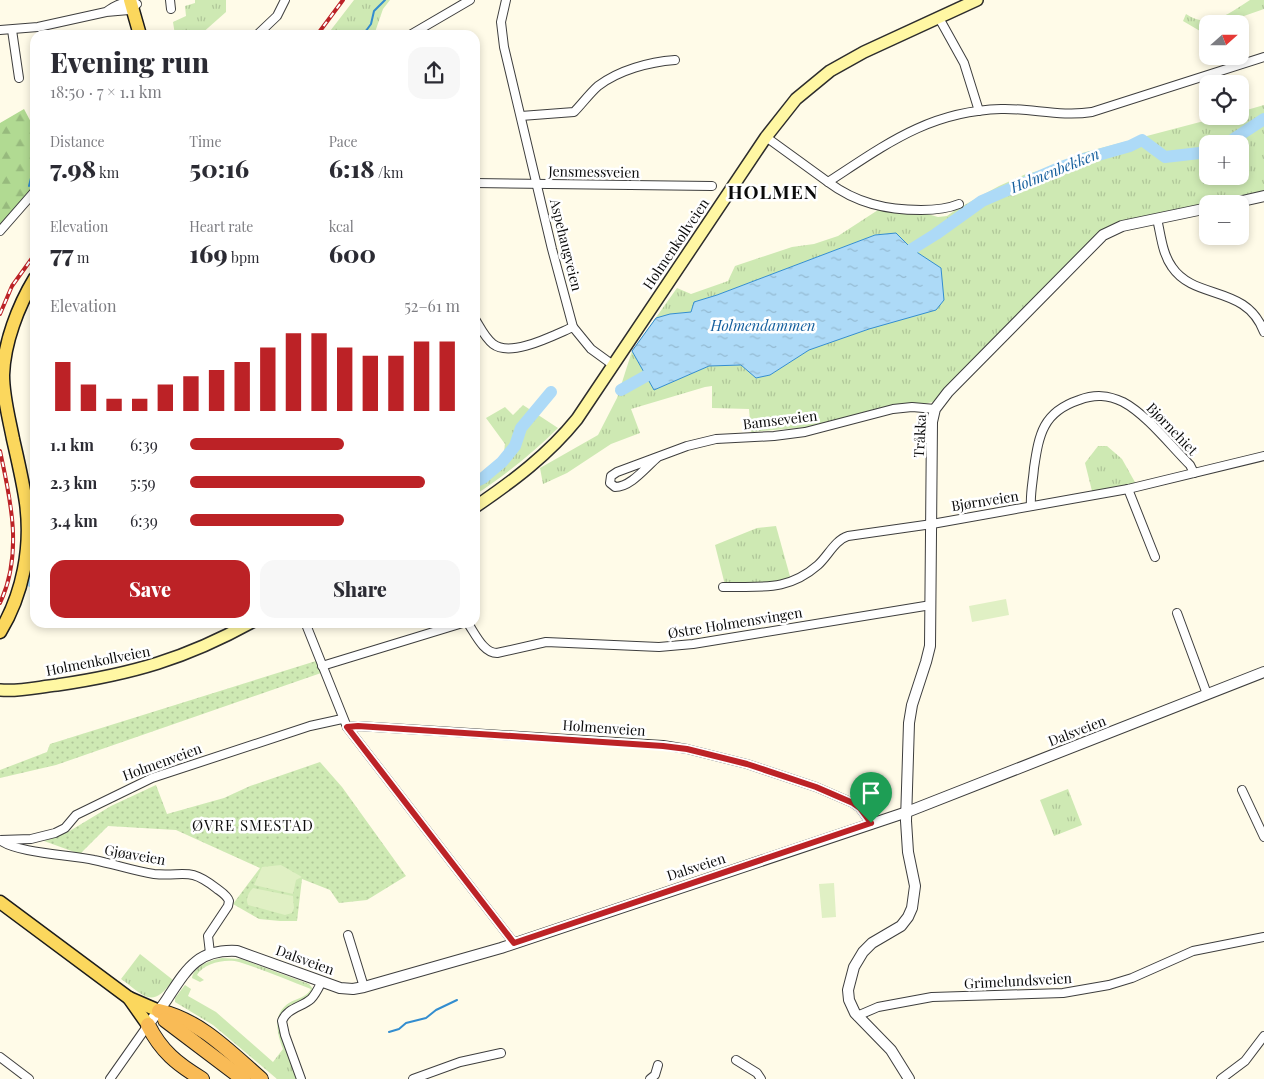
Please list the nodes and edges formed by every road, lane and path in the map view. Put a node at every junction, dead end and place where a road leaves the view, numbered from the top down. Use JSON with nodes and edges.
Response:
{"nodes":[{"id":1,"x":170,"y":0,"type":"edge"},
{"id":2,"x":285,"y":0,"type":"edge"},
{"id":3,"x":470,"y":0,"type":"edge"},
{"id":4,"x":506,"y":0,"type":"edge"},
{"id":5,"x":977,"y":0,"type":"edge"},
{"id":6,"x":133,"y":3,"type":"edge"},
{"id":7,"x":170,"y":9,"type":"dead end"},
{"id":8,"x":939,"y":18,"type":"junction"},
{"id":9,"x":0,"y":30,"type":"edge"},
{"id":10,"x":12,"y":30,"type":"junction"},
{"id":11,"x":139,"y":30,"type":"edge"},
{"id":12,"x":144,"y":30,"type":"edge"},
{"id":13,"x":262,"y":30,"type":"edge"},
{"id":14,"x":419,"y":30,"type":"edge"},
{"id":15,"x":1264,"y":57,"type":"edge"},
{"id":16,"x":675,"y":60,"type":"dead end"},
{"id":17,"x":19,"y":78,"type":"dead end"},
{"id":18,"x":979,"y":111,"type":"junction"},
{"id":19,"x":521,"y":116,"type":"junction"},
{"id":20,"x":766,"y":137,"type":"junction"},
{"id":21,"x":828,"y":182,"type":"junction"},
{"id":22,"x":480,"y":183,"type":"edge"},
{"id":23,"x":538,"y":183,"type":"junction"},
{"id":24,"x":712,"y":186,"type":"dead end"},
{"id":25,"x":30,"y":196,"type":"edge"},
{"id":26,"x":1264,"y":196,"type":"edge"},
{"id":27,"x":1249,"y":199,"type":"edge"},
{"id":28,"x":959,"y":204,"type":"dead end"},
{"id":29,"x":1199,"y":210,"type":"edge"},
{"id":30,"x":1157,"y":219,"type":"junction"},
{"id":31,"x":0,"y":231,"type":"edge"},
{"id":32,"x":30,"y":287,"type":"edge"},
{"id":33,"x":480,"y":327,"type":"edge"},
{"id":34,"x":573,"y":327,"type":"junction"},
{"id":35,"x":1264,"y":332,"type":"edge"},
{"id":36,"x":612,"y":365,"type":"junction"},
{"id":37,"x":936,"y":406,"type":"junction"},
{"id":38,"x":1264,"y":456,"type":"edge"},
{"id":39,"x":658,"y":457,"type":"junction"},
{"id":40,"x":1194,"y":473,"type":"junction"},
{"id":41,"x":1128,"y":489,"type":"junction"},
{"id":42,"x":480,"y":503,"type":"edge"},
{"id":43,"x":1031,"y":506,"type":"junction"},
{"id":44,"x":30,"y":521,"type":"edge"},
{"id":45,"x":932,"y":524,"type":"junction"},
{"id":46,"x":30,"y":531,"type":"edge"},
{"id":47,"x":1155,"y":557,"type":"dead end"},
{"id":48,"x":723,"y":587,"type":"dead end"},
{"id":49,"x":931,"y":606,"type":"junction"},
{"id":50,"x":1177,"y":613,"type":"dead end"},
{"id":51,"x":240,"y":628,"type":"edge"},
{"id":52,"x":307,"y":628,"type":"edge"},
{"id":53,"x":447,"y":628,"type":"edge"},
{"id":54,"x":471,"y":628,"type":"edge"},
{"id":55,"x":0,"y":632,"type":"edge"},
{"id":56,"x":322,"y":666,"type":"junction"},
{"id":57,"x":1264,"y":672,"type":"edge"},
{"id":58,"x":0,"y":690,"type":"edge"},
{"id":59,"x":1207,"y":694,"type":"junction"},
{"id":60,"x":342,"y":719,"type":"junction"},
{"id":61,"x":347,"y":727,"type":"junction"},
{"id":62,"x":1242,"y":790,"type":"dead end"},
{"id":63,"x":906,"y":812,"type":"junction"},
{"id":64,"x":871,"y":823,"type":"junction"},
{"id":65,"x":1264,"y":837,"type":"edge"},
{"id":66,"x":0,"y":840,"type":"edge"},
{"id":67,"x":0,"y":902,"type":"edge"},
{"id":68,"x":348,"y":935,"type":"dead end"},
{"id":69,"x":1264,"y":938,"type":"edge"},
{"id":70,"x":514,"y":943,"type":"junction"},
{"id":71,"x":210,"y":954,"type":"junction"},
{"id":72,"x":322,"y":981,"type":"junction"},
{"id":73,"x":364,"y":987,"type":"junction"},
{"id":74,"x":857,"y":1016,"type":"junction"},
{"id":75,"x":157,"y":1020,"type":"junction"},
{"id":76,"x":1264,"y":1038,"type":"edge"},
{"id":77,"x":501,"y":1053,"type":"dead end"},
{"id":78,"x":0,"y":1057,"type":"edge"},
{"id":79,"x":736,"y":1060,"type":"dead end"},
{"id":80,"x":658,"y":1065,"type":"dead end"},
{"id":81,"x":29,"y":1079,"type":"edge"},
{"id":82,"x":110,"y":1079,"type":"edge"},
{"id":83,"x":202,"y":1079,"type":"edge"},
{"id":84,"x":228,"y":1079,"type":"edge"},
{"id":85,"x":243,"y":1079,"type":"edge"},
{"id":86,"x":261,"y":1079,"type":"edge"},
{"id":87,"x":301,"y":1079,"type":"edge"},
{"id":88,"x":414,"y":1079,"type":"edge"},
{"id":89,"x":650,"y":1079,"type":"edge"},
{"id":90,"x":761,"y":1079,"type":"edge"},
{"id":91,"x":909,"y":1079,"type":"edge"},
{"id":92,"x":1221,"y":1079,"type":"edge"}],
"edges":[{"from":1,"to":7,"type":"street"},
{"from":2,"to":13,"type":"street"},
{"from":3,"to":14,"type":"street"},
{"from":4,"to":19,"type":"street","name":"Aspehaugveien"},
{"from":5,"to":8,"type":"main road","name":"Holmenkollveien"},
{"from":6,"to":10,"type":"street"},
{"from":6,"to":11,"type":"main road"},
{"from":6,"to":12,"type":"main road"},
{"from":8,"to":18,"type":"street"},
{"from":8,"to":20,"type":"main road","name":"Holmenkollveien"},
{"from":9,"to":10,"type":"street"},
{"from":10,"to":17,"type":"street"},
{"from":15,"to":18,"type":"street"},
{"from":16,"to":19,"type":"street"},
{"from":18,"to":21,"type":"street"},
{"from":19,"to":23,"type":"street","name":"Aspehaugveien"},
{"from":20,"to":21,"type":"street"},
{"from":20,"to":36,"type":"main road","name":"Holmenkollveien"},
{"from":21,"to":28,"type":"street"},
{"from":22,"to":23,"type":"street","name":"Jensmessveien"},
{"from":23,"to":24,"type":"street","name":"Jensmessveien"},
{"from":23,"to":34,"type":"street","name":"Aspehaugveien"},
{"from":25,"to":31,"type":"street"},
{"from":26,"to":27,"type":"street"},
{"from":29,"to":30,"type":"street","name":"Tråkka"},
{"from":30,"to":35,"type":"street"},
{"from":30,"to":37,"type":"street","name":"Tråkka"},
{"from":32,"to":44,"type":"main road"},
{"from":33,"to":34,"type":"street"},
{"from":34,"to":36,"type":"street","name":"Aspehaugveien"},
{"from":36,"to":42,"type":"main road","name":"Holmenkollveien"},
{"from":37,"to":39,"type":"street","name":"Bamseveien"},
{"from":37,"to":45,"type":"street","name":"Tråkka"},
{"from":38,"to":40,"type":"street","name":"Bjørnveien"},
{"from":39,"to":39,"type":"street","name":"Bamseveien"},
{"from":40,"to":41,"type":"street","name":"Bjørnveien"},
{"from":40,"to":43,"type":"street","name":"Bjørnehiet"},
{"from":41,"to":43,"type":"street","name":"Bjørnveien"},
{"from":41,"to":47,"type":"street"},
{"from":43,"to":45,"type":"street","name":"Bjørnveien"},
{"from":45,"to":48,"type":"street","name":"Bjørnveien"},
{"from":45,"to":49,"type":"street","name":"Tråkka"},
{"from":46,"to":55,"type":"main road"},
{"from":49,"to":54,"type":"street","name":"Østre Holmensvingen"},
{"from":49,"to":63,"type":"street","name":"Tråkka"},
{"from":50,"to":59,"type":"street"},
{"from":51,"to":58,"type":"main road","name":"Holmenkollveien"},
{"from":52,"to":56,"type":"street"},
{"from":53,"to":56,"type":"street"},
{"from":56,"to":60,"type":"street"},
{"from":57,"to":59,"type":"street","name":"Dalsveien"},
{"from":59,"to":63,"type":"street","name":"Dalsveien"},
{"from":60,"to":61,"type":"street"},
{"from":60,"to":66,"type":"street","name":"Holmenveien"},
{"from":61,"to":64,"type":"street","name":"Holmenveien"},
{"from":61,"to":70,"type":"street"},
{"from":62,"to":65,"type":"street"},
{"from":63,"to":64,"type":"street","name":"Dalsveien"},
{"from":63,"to":74,"type":"street"},
{"from":64,"to":70,"type":"street","name":"Dalsveien"},
{"from":66,"to":71,"type":"street","name":"Gjøaveien"},
{"from":67,"to":75,"type":"main road"},
{"from":68,"to":73,"type":"street"},
{"from":69,"to":74,"type":"street","name":"Grimelundsveien"},
{"from":70,"to":73,"type":"street","name":"Dalsveien"},
{"from":71,"to":72,"type":"street","name":"Dalsveien"},
{"from":71,"to":75,"type":"street","name":"Dalsveien"},
{"from":72,"to":73,"type":"street","name":"Dalsveien"},
{"from":72,"to":87,"type":"street"},
{"from":74,"to":91,"type":"street"},
{"from":75,"to":82,"type":"street"},
{"from":75,"to":83,"type":"highway"},
{"from":75,"to":84,"type":"highway"},
{"from":75,"to":85,"type":"highway"},
{"from":75,"to":86,"type":"highway"},
{"from":76,"to":92,"type":"street"},
{"from":77,"to":88,"type":"street"},
{"from":78,"to":81,"type":"street"},
{"from":79,"to":90,"type":"street"},
{"from":80,"to":89,"type":"street"}]}
